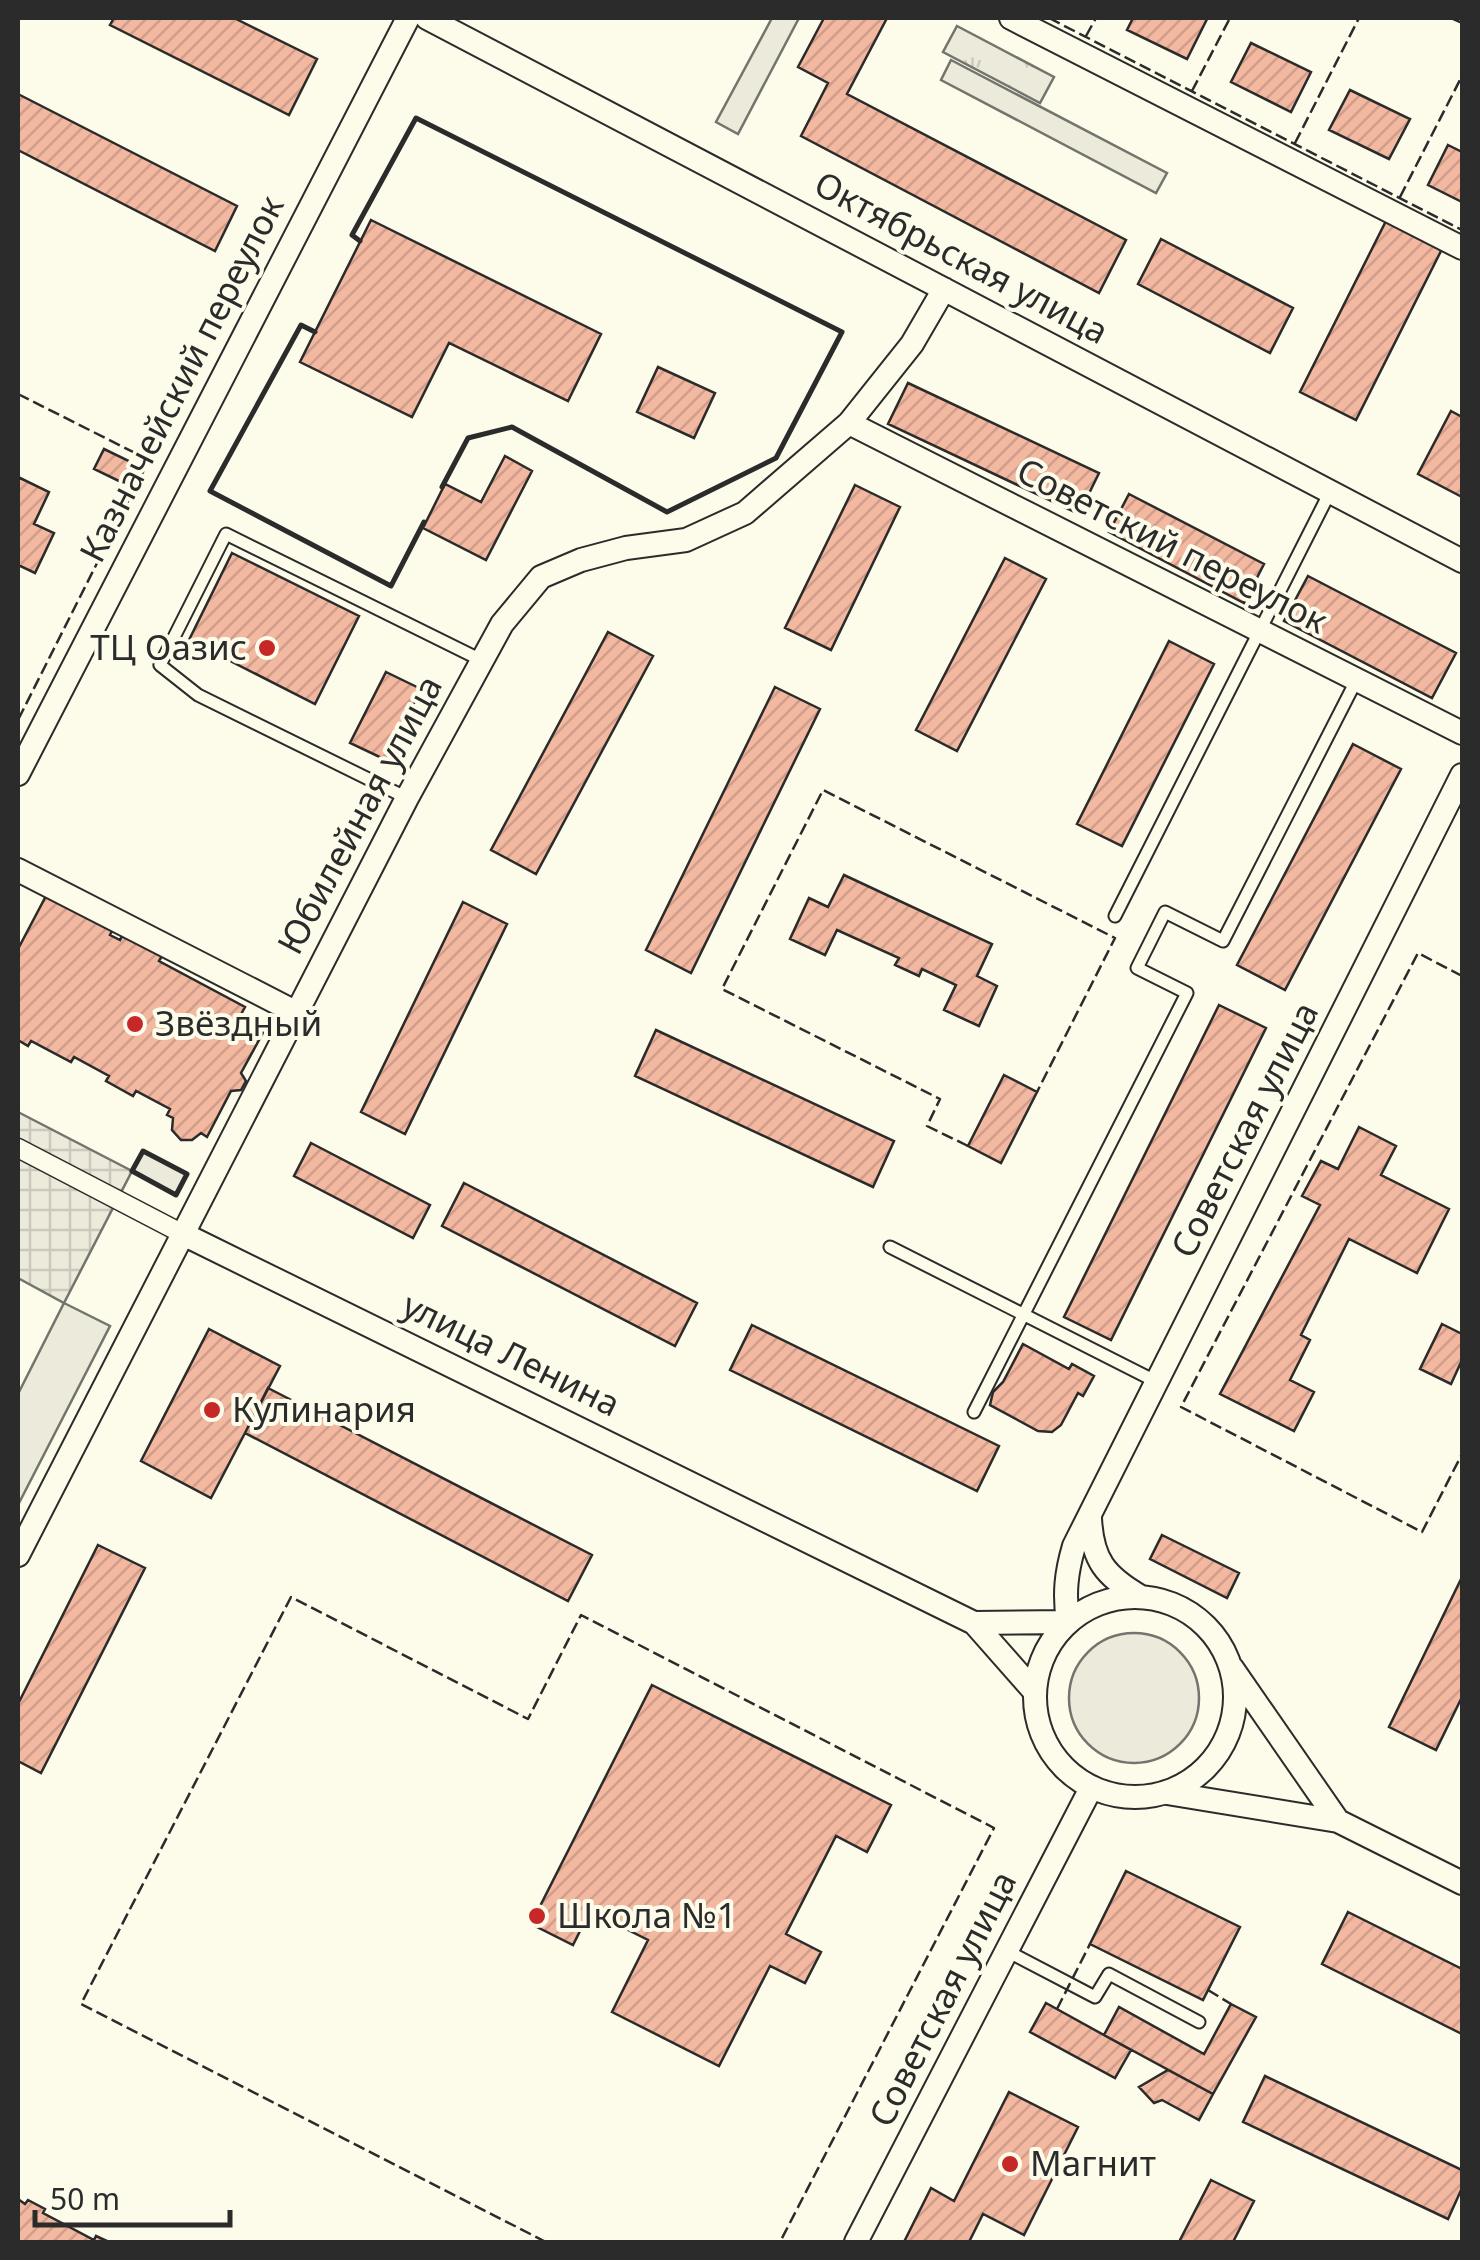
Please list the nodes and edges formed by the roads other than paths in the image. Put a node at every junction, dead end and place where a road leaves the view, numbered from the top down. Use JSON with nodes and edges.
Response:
{"nodes":[{"id":1,"x":408,"y":18,"type":"edge"},
{"id":2,"x":428,"y":18,"type":"edge"},
{"id":3,"x":1010,"y":18,"type":"edge"},
{"id":4,"x":1462,"y":248,"type":"edge"},
{"id":5,"x":944,"y":289,"type":"junction"},
{"id":6,"x":849,"y":423,"type":"junction"},
{"id":7,"x":1330,"y":492,"type":"junction"},
{"id":8,"x":1462,"y":561,"type":"edge"},
{"id":9,"x":1260,"y":630,"type":"junction"},
{"id":10,"x":481,"y":660,"type":"junction"},
{"id":11,"x":1357,"y":679,"type":"junction"},
{"id":12,"x":1462,"y":733,"type":"edge"},
{"id":13,"x":18,"y":774,"type":"edge"},
{"id":14,"x":1462,"y":775,"type":"edge"},
{"id":15,"x":408,"y":798,"type":"junction"},
{"id":16,"x":18,"y":870,"type":"edge"},
{"id":17,"x":1115,"y":916,"type":"dead end"},
{"id":18,"x":297,"y":1013,"type":"junction"},
{"id":19,"x":18,"y":1148,"type":"edge"},
{"id":20,"x":183,"y":1234,"type":"junction"},
{"id":21,"x":890,"y":1247,"type":"dead end"},
{"id":22,"x":1024,"y":1314,"type":"junction"},
{"id":23,"x":1157,"y":1382,"type":"junction"},
{"id":24,"x":974,"y":1412,"type":"dead end"},
{"id":25,"x":1089,"y":1515,"type":"junction"},
{"id":26,"x":18,"y":1555,"type":"edge"},
{"id":27,"x":1141,"y":1597,"type":"junction"},
{"id":28,"x":1068,"y":1622,"type":"junction"},
{"id":29,"x":974,"y":1623,"type":"junction"},
{"id":30,"x":1231,"y":1666,"type":"junction"},
{"id":31,"x":1034,"y":1691,"type":"junction"},
{"id":32,"x":1091,"y":1788,"type":"junction"},
{"id":33,"x":1167,"y":1793,"type":"junction"},
{"id":34,"x":1338,"y":1822,"type":"junction"},
{"id":35,"x":1462,"y":1883,"type":"edge"},
{"id":36,"x":1008,"y":1951,"type":"junction"},
{"id":37,"x":1199,"y":2022,"type":"dead end"},
{"id":38,"x":856,"y":2242,"type":"edge"}],
"edges":[{"from":1,"to":13,"type":"street","name":"Казначейский переулок"},
{"from":2,"to":5,"type":"street","name":"Октябрьская улица"},
{"from":3,"to":4,"type":"street"},
{"from":5,"to":6,"type":"street","name":"Юбилейная улица"},
{"from":5,"to":7,"type":"street","name":"Октябрьская улица"},
{"from":6,"to":9,"type":"street","name":"Советский переулок"},
{"from":6,"to":10,"type":"street","name":"Юбилейная улица"},
{"from":7,"to":8,"type":"street","name":"Октябрьская улица"},
{"from":7,"to":9,"type":"lane"},
{"from":9,"to":11,"type":"street","name":"Советский переулок"},
{"from":9,"to":17,"type":"lane"},
{"from":10,"to":15,"type":"street","name":"Юбилейная улица"},
{"from":10,"to":15,"type":"lane"},
{"from":11,"to":12,"type":"street","name":"Советский переулок"},
{"from":11,"to":22,"type":"lane"},
{"from":14,"to":23,"type":"street","name":"Советская улица"},
{"from":15,"to":18,"type":"street","name":"Юбилейная улица"},
{"from":16,"to":18,"type":"street"},
{"from":18,"to":20,"type":"street","name":"Юбилейная улица"},
{"from":19,"to":20,"type":"street","name":"улица Ленина"},
{"from":20,"to":26,"type":"street","name":"Юбилейная улица"},
{"from":20,"to":29,"type":"street","name":"улица Ленина"},
{"from":21,"to":22,"type":"lane"},
{"from":22,"to":23,"type":"lane"},
{"from":22,"to":24,"type":"lane"},
{"from":23,"to":25,"type":"street","name":"Советская улица"},
{"from":25,"to":27,"type":"street"},
{"from":25,"to":28,"type":"street","name":"Советская улица"},
{"from":27,"to":28,"type":"street"},
{"from":27,"to":30,"type":"street"},
{"from":28,"to":29,"type":"street"},
{"from":28,"to":31,"type":"street"},
{"from":29,"to":31,"type":"street"},
{"from":30,"to":33,"type":"street"},
{"from":30,"to":34,"type":"street"},
{"from":31,"to":32,"type":"street"},
{"from":32,"to":33,"type":"street"},
{"from":32,"to":36,"type":"street","name":"Советская улица"},
{"from":33,"to":34,"type":"street"},
{"from":34,"to":35,"type":"street"},
{"from":36,"to":37,"type":"lane"},
{"from":36,"to":38,"type":"street","name":"Советская улица"}]}
